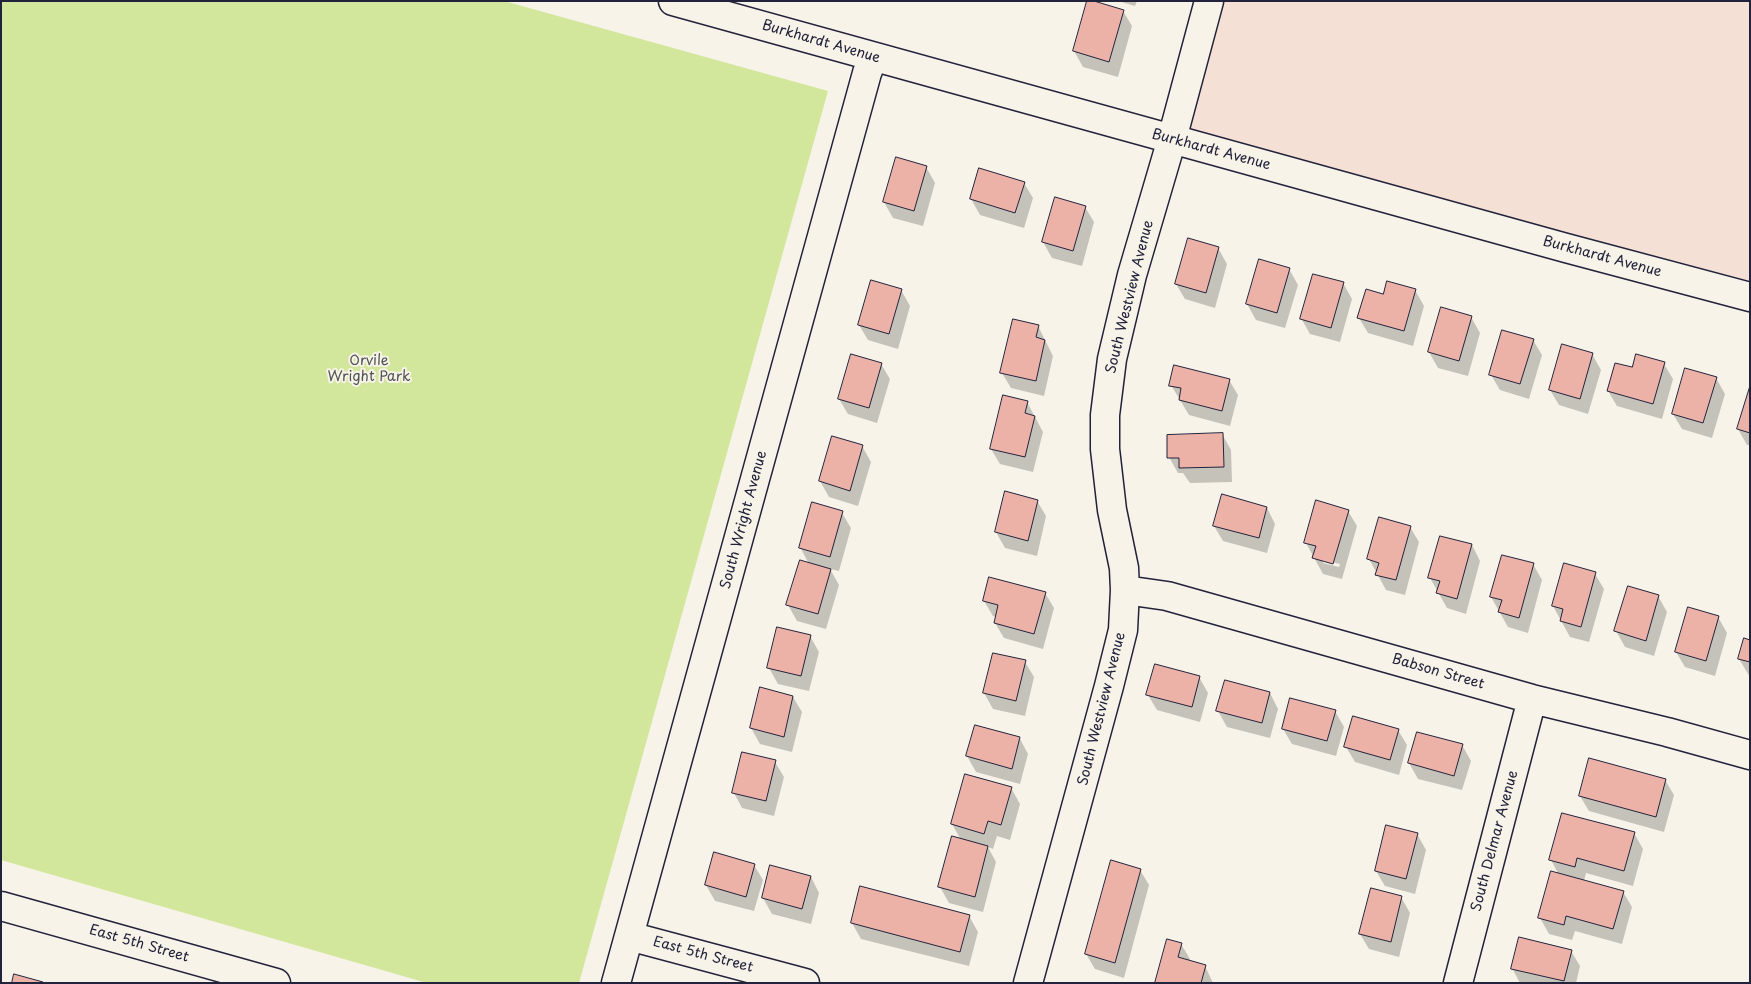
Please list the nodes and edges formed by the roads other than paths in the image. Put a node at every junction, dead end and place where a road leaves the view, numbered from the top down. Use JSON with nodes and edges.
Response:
{"nodes":[{"id":1,"x":673,"y":1,"type":"edge"},
{"id":2,"x":1209,"y":1,"type":"edge"},
{"id":3,"x":874,"y":57,"type":"junction"},
{"id":4,"x":1172,"y":139,"type":"junction"},
{"id":5,"x":1750,"y":297,"type":"edge"},
{"id":6,"x":1126,"y":590,"type":"junction"},
{"id":7,"x":1532,"y":699,"type":"junction"},
{"id":8,"x":1750,"y":755,"type":"edge"},
{"id":9,"x":1,"y":906,"type":"edge"},
{"id":10,"x":629,"y":936,"type":"junction"},
{"id":11,"x":276,"y":983,"type":"edge"},
{"id":12,"x":616,"y":983,"type":"edge"},
{"id":13,"x":805,"y":983,"type":"edge"},
{"id":14,"x":1028,"y":983,"type":"edge"},
{"id":15,"x":1458,"y":983,"type":"edge"}],
"edges":[{"from":1,"to":3,"type":"street","name":"Burkhardt Avenue"},
{"from":2,"to":4,"type":"street"},
{"from":3,"to":4,"type":"street","name":"Burkhardt Avenue"},
{"from":3,"to":10,"type":"street","name":"South Wright Avenue"},
{"from":4,"to":5,"type":"street","name":"Burkhardt Avenue"},
{"from":4,"to":6,"type":"street","name":"South Westview Avenue"},
{"from":6,"to":7,"type":"street","name":"Babson Street"},
{"from":6,"to":14,"type":"street","name":"South Westview Avenue"},
{"from":7,"to":8,"type":"street","name":"Babson Street"},
{"from":7,"to":15,"type":"street","name":"South Delmar Avenue"},
{"from":9,"to":11,"type":"street","name":"East 5th Street"},
{"from":10,"to":12,"type":"street","name":"South Wright Avenue"},
{"from":10,"to":13,"type":"street","name":"East 5th Street"}]}
